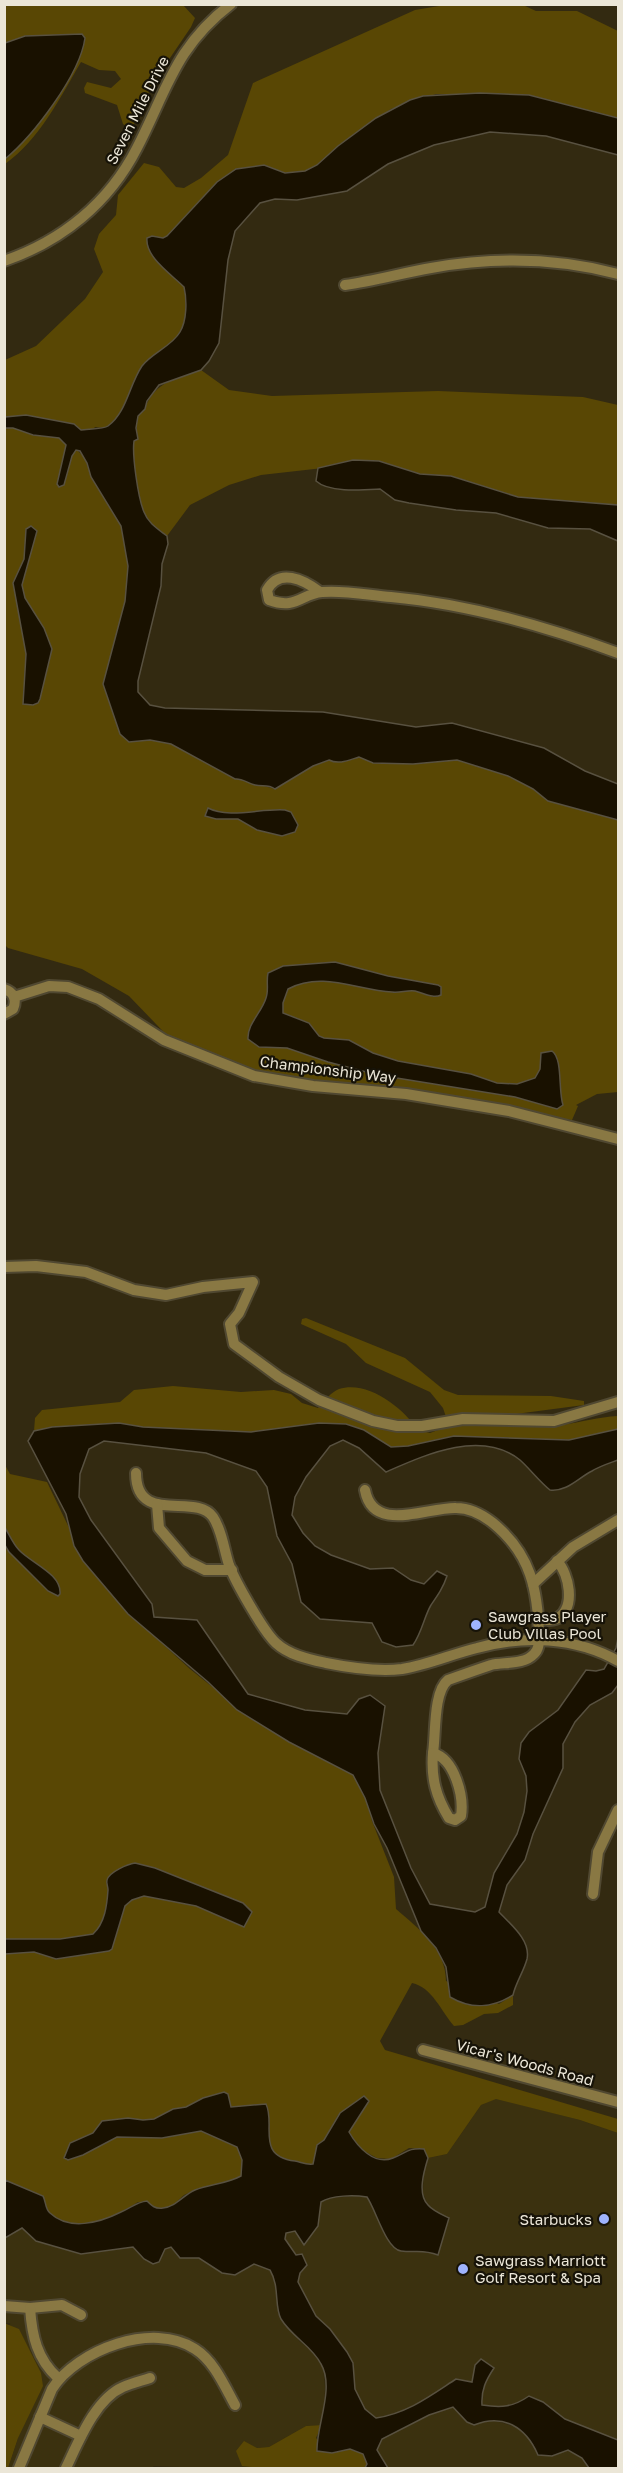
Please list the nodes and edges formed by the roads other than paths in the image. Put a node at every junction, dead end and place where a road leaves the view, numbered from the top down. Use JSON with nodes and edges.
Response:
{"nodes":[{"id":1,"x":231,"y":4,"type":"edge"},
{"id":2,"x":4,"y":261,"type":"edge"},
{"id":3,"x":618,"y":274,"type":"edge"},
{"id":4,"x":345,"y":285,"type":"dead end"},
{"id":5,"x":320,"y":592,"type":"dead end"},
{"id":6,"x":618,"y":653,"type":"edge"},
{"id":7,"x":4,"y":989,"type":"edge"},
{"id":8,"x":14,"y":997,"type":"junction"},
{"id":9,"x":4,"y":1014,"type":"edge"},
{"id":10,"x":618,"y":1139,"type":"edge"},
{"id":11,"x":4,"y":1267,"type":"edge"},
{"id":12,"x":618,"y":1402,"type":"edge"},
{"id":13,"x":136,"y":1473,"type":"dead end"},
{"id":14,"x":365,"y":1490,"type":"dead end"},
{"id":15,"x":158,"y":1504,"type":"junction"},
{"id":16,"x":618,"y":1520,"type":"edge"},
{"id":17,"x":558,"y":1561,"type":"junction"},
{"id":18,"x":232,"y":1570,"type":"junction"},
{"id":19,"x":533,"y":1584,"type":"junction"},
{"id":20,"x":538,"y":1620,"type":"junction"},
{"id":21,"x":539,"y":1641,"type":"junction"},
{"id":22,"x":618,"y":1661,"type":"edge"},
{"id":23,"x":434,"y":1753,"type":"junction"},
{"id":24,"x":618,"y":1810,"type":"edge"},
{"id":25,"x":593,"y":1894,"type":"dead end"},
{"id":26,"x":423,"y":2050,"type":"dead end"},
{"id":27,"x":618,"y":2102,"type":"edge"},
{"id":28,"x":4,"y":2306,"type":"edge"},
{"id":29,"x":30,"y":2308,"type":"junction"},
{"id":30,"x":81,"y":2315,"type":"dead end"},
{"id":31,"x":58,"y":2378,"type":"junction"},
{"id":32,"x":150,"y":2378,"type":"dead end"},
{"id":33,"x":234,"y":2404,"type":"dead end"},
{"id":34,"x":40,"y":2417,"type":"junction"},
{"id":35,"x":81,"y":2436,"type":"junction"},
{"id":36,"x":19,"y":2469,"type":"edge"},
{"id":37,"x":66,"y":2469,"type":"edge"}],
"edges":[{"from":1,"to":2,"type":"street","name":"Seven Mile Drive"},
{"from":3,"to":4,"type":"street"},
{"from":5,"to":6,"type":"street"},
{"from":7,"to":8,"type":"street"},
{"from":8,"to":9,"type":"street"},
{"from":8,"to":10,"type":"street","name":"Championship Way"},
{"from":11,"to":12,"type":"street"},
{"from":13,"to":15,"type":"street"},
{"from":14,"to":19,"type":"street"},
{"from":15,"to":18,"type":"street"},
{"from":15,"to":18,"type":"street"},
{"from":16,"to":17,"type":"street"},
{"from":17,"to":19,"type":"street"},
{"from":17,"to":20,"type":"street"},
{"from":18,"to":21,"type":"street"},
{"from":19,"to":20,"type":"street"},
{"from":20,"to":21,"type":"street"},
{"from":21,"to":22,"type":"street"},
{"from":21,"to":23,"type":"street"},
{"from":23,"to":23,"type":"street"},
{"from":24,"to":25,"type":"street"},
{"from":26,"to":27,"type":"street","name":"Vicar's Woods Road"},
{"from":28,"to":29,"type":"street"},
{"from":29,"to":30,"type":"street"},
{"from":29,"to":31,"type":"street"},
{"from":31,"to":33,"type":"street"},
{"from":31,"to":34,"type":"street"},
{"from":32,"to":35,"type":"street"},
{"from":34,"to":35,"type":"street"},
{"from":34,"to":36,"type":"street"},
{"from":35,"to":37,"type":"street"}]}
